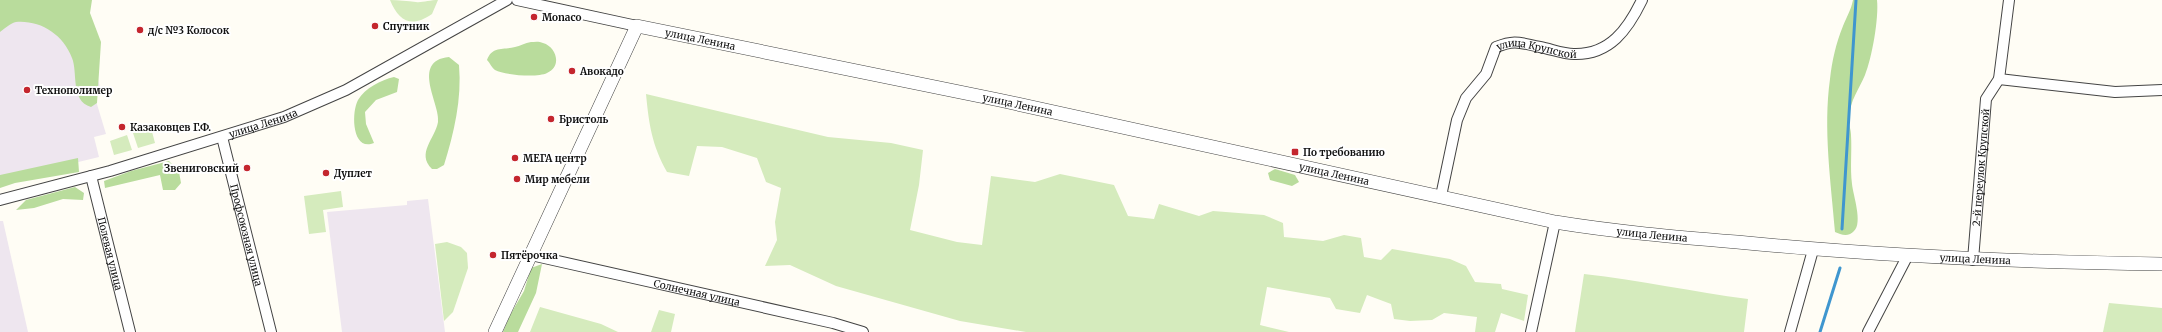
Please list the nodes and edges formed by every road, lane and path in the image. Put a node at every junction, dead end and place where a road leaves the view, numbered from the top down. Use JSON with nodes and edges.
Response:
{"nodes":[{"id":1,"x":507,"y":0,"type":"edge"},
{"id":2,"x":517,"y":0,"type":"edge"},
{"id":3,"x":1642,"y":0,"type":"edge"},
{"id":4,"x":2009,"y":0,"type":"edge"},
{"id":5,"x":637,"y":26,"type":"junction"},
{"id":6,"x":1999,"y":79,"type":"junction"},
{"id":7,"x":2162,"y":90,"type":"edge"},
{"id":8,"x":222,"y":138,"type":"junction"},
{"id":9,"x":91,"y":176,"type":"junction"},
{"id":10,"x":1441,"y":196,"type":"junction"},
{"id":11,"x":0,"y":200,"type":"edge"},
{"id":12,"x":1555,"y":222,"type":"junction"},
{"id":13,"x":1813,"y":250,"type":"junction"},
{"id":14,"x":531,"y":255,"type":"junction"},
{"id":15,"x":1908,"y":255,"type":"junction"},
{"id":16,"x":1973,"y":260,"type":"junction"},
{"id":17,"x":2162,"y":264,"type":"edge"},
{"id":18,"x":130,"y":332,"type":"edge"},
{"id":19,"x":272,"y":332,"type":"edge"},
{"id":20,"x":495,"y":332,"type":"edge"},
{"id":21,"x":863,"y":332,"type":"edge"},
{"id":22,"x":1531,"y":332,"type":"edge"},
{"id":23,"x":1790,"y":332,"type":"edge"},
{"id":24,"x":1868,"y":332,"type":"edge"}],
"edges":[{"from":1,"to":8,"type":"street","name":"улица Ленина"},
{"from":2,"to":5,"type":"street","name":"улица Ленина"},
{"from":3,"to":10,"type":"street","name":"улица Крупской"},
{"from":4,"to":6,"type":"street","name":"2-й переулок Крупской"},
{"from":5,"to":10,"type":"street","name":"улица Ленина"},
{"from":5,"to":14,"type":"street"},
{"from":6,"to":7,"type":"street"},
{"from":6,"to":16,"type":"street","name":"2-й переулок Крупской"},
{"from":8,"to":9,"type":"street","name":"улица Ленина"},
{"from":8,"to":19,"type":"street","name":"Профсоюзная улица"},
{"from":9,"to":11,"type":"street","name":"улица Ленина"},
{"from":9,"to":18,"type":"street","name":"Полевая улица"},
{"from":10,"to":12,"type":"street","name":"улица Ленина"},
{"from":12,"to":13,"type":"street","name":"улица Ленина"},
{"from":12,"to":22,"type":"street"},
{"from":13,"to":15,"type":"street","name":"улица Ленина"},
{"from":13,"to":23,"type":"street"},
{"from":14,"to":20,"type":"street"},
{"from":14,"to":21,"type":"street","name":"Солнечная улица"},
{"from":15,"to":16,"type":"street","name":"улица Ленина"},
{"from":15,"to":24,"type":"street"},
{"from":16,"to":17,"type":"street","name":"улица Ленина"}]}
